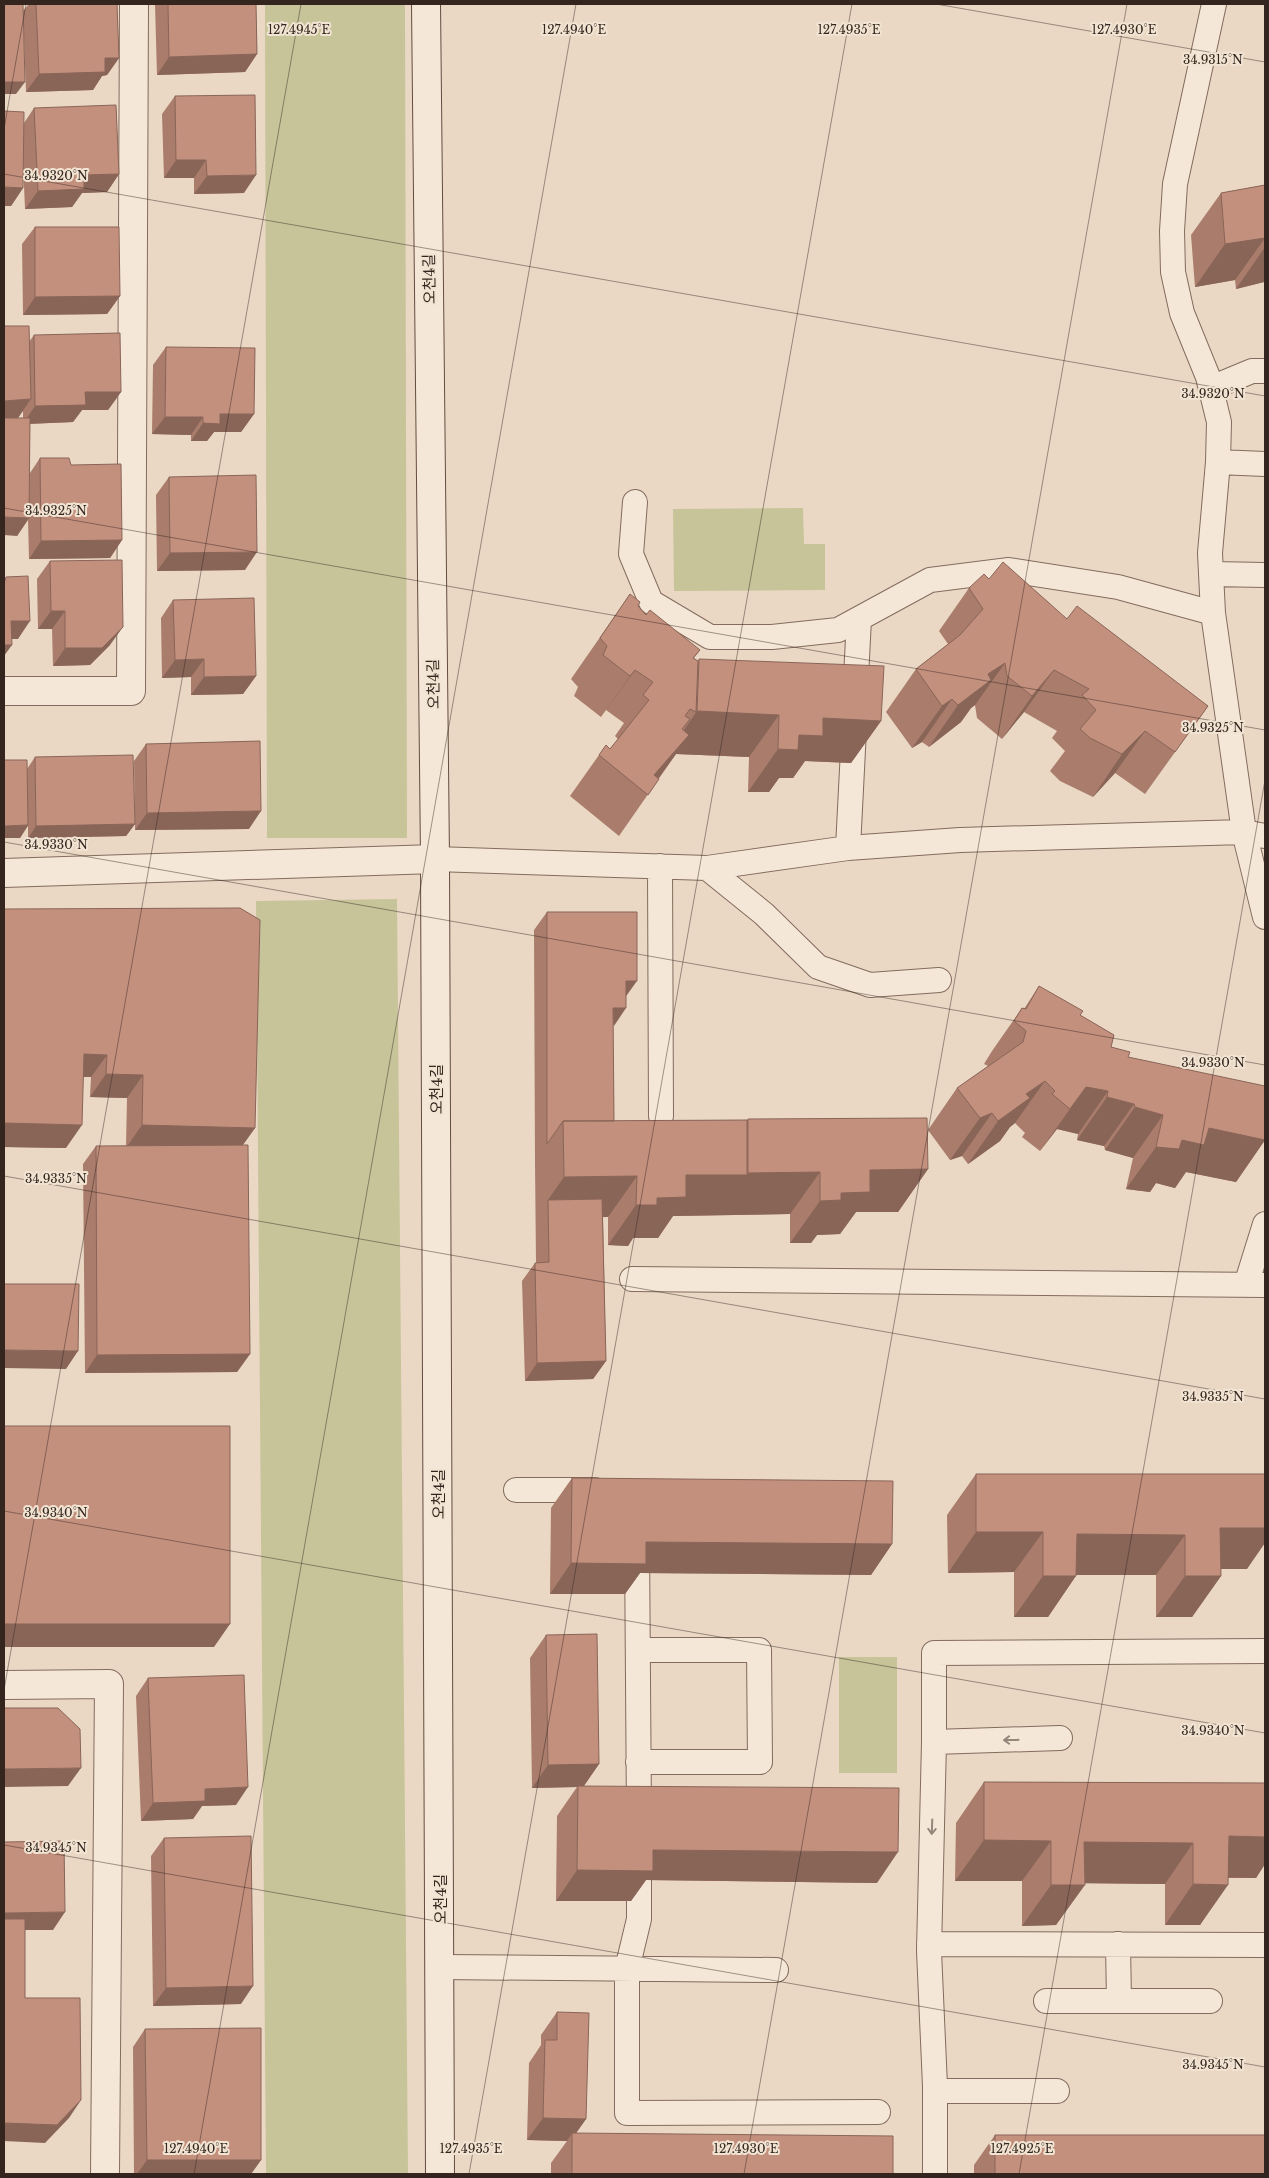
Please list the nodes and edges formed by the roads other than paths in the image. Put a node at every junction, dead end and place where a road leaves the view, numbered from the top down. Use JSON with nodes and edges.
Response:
{"nodes":[{"id":1,"x":134,"y":4,"type":"edge"},
{"id":2,"x":426,"y":4,"type":"edge"},
{"id":3,"x":1214,"y":4,"type":"edge"},
{"id":4,"x":1265,"y":371,"type":"edge"},
{"id":5,"x":1210,"y":388,"type":"junction"},
{"id":6,"x":1218,"y":462,"type":"junction"},
{"id":7,"x":1265,"y":464,"type":"edge"},
{"id":8,"x":636,"y":502,"type":"dead end"},
{"id":9,"x":1211,"y":574,"type":"junction"},
{"id":10,"x":1265,"y":575,"type":"edge"},
{"id":11,"x":1213,"y":613,"type":"junction"},
{"id":12,"x":859,"y":618,"type":"junction"},
{"id":13,"x":4,"y":691,"type":"edge"},
{"id":14,"x":1255,"y":834,"type":"edge"},
{"id":15,"x":848,"y":848,"type":"junction"},
{"id":16,"x":436,"y":859,"type":"junction"},
{"id":17,"x":660,"y":866,"type":"junction"},
{"id":18,"x":707,"y":868,"type":"junction"},
{"id":19,"x":4,"y":873,"type":"edge"},
{"id":20,"x":1265,"y":917,"type":"edge"},
{"id":21,"x":939,"y":980,"type":"dead end"},
{"id":22,"x":661,"y":1116,"type":"dead end"},
{"id":23,"x":1265,"y":1224,"type":"edge"},
{"id":24,"x":632,"y":1278,"type":"dead end"},
{"id":25,"x":1255,"y":1285,"type":"edge"},
{"id":26,"x":516,"y":1490,"type":"dead end"},
{"id":27,"x":618,"y":1490,"type":"edge"},
{"id":28,"x":637,"y":1518,"type":"edge"},
{"id":29,"x":638,"y":1650,"type":"junction"},
{"id":30,"x":1265,"y":1651,"type":"edge"},
{"id":31,"x":4,"y":1685,"type":"edge"},
{"id":32,"x":1060,"y":1738,"type":"dead end"},
{"id":33,"x":934,"y":1742,"type":"junction"},
{"id":34,"x":638,"y":1762,"type":"junction"},
{"id":35,"x":929,"y":1944,"type":"junction"},
{"id":36,"x":1118,"y":1944,"type":"junction"},
{"id":37,"x":1265,"y":1945,"type":"edge"},
{"id":38,"x":440,"y":1967,"type":"junction"},
{"id":39,"x":627,"y":1969,"type":"junction"},
{"id":40,"x":776,"y":1970,"type":"dead end"},
{"id":41,"x":1046,"y":2000,"type":"dead end"},
{"id":42,"x":1119,"y":2001,"type":"junction"},
{"id":43,"x":1210,"y":2001,"type":"dead end"},
{"id":44,"x":935,"y":2091,"type":"junction"},
{"id":45,"x":1056,"y":2091,"type":"dead end"},
{"id":46,"x":878,"y":2112,"type":"dead end"},
{"id":47,"x":105,"y":2174,"type":"edge"},
{"id":48,"x":440,"y":2174,"type":"edge"},
{"id":49,"x":935,"y":2174,"type":"edge"}],
"edges":[{"from":1,"to":13,"type":"street"},
{"from":2,"to":16,"type":"street","name":"오천4길"},
{"from":3,"to":5,"type":"lane"},
{"from":4,"to":5,"type":"lane"},
{"from":5,"to":6,"type":"lane"},
{"from":6,"to":7,"type":"lane"},
{"from":6,"to":9,"type":"lane"},
{"from":8,"to":12,"type":"lane"},
{"from":9,"to":10,"type":"lane"},
{"from":9,"to":11,"type":"lane"},
{"from":11,"to":12,"type":"lane"},
{"from":11,"to":14,"type":"lane"},
{"from":12,"to":15,"type":"lane"},
{"from":14,"to":15,"type":"lane"},
{"from":14,"to":20,"type":"lane"},
{"from":15,"to":18,"type":"lane"},
{"from":16,"to":17,"type":"lane"},
{"from":16,"to":19,"type":"street"},
{"from":16,"to":38,"type":"street","name":"오천4길"},
{"from":17,"to":18,"type":"lane"},
{"from":17,"to":22,"type":"lane"},
{"from":18,"to":21,"type":"lane"},
{"from":23,"to":25,"type":"lane"},
{"from":24,"to":25,"type":"lane"},
{"from":26,"to":27,"type":"lane"},
{"from":28,"to":29,"type":"lane"},
{"from":29,"to":34,"type":"lane"},
{"from":29,"to":34,"type":"lane"},
{"from":30,"to":33,"type":"lane"},
{"from":31,"to":47,"type":"street"},
{"from":32,"to":33,"type":"lane","one_way":true},
{"from":33,"to":35,"type":"lane","one_way":true},
{"from":34,"to":39,"type":"lane"},
{"from":35,"to":36,"type":"lane"},
{"from":35,"to":44,"type":"lane"},
{"from":36,"to":37,"type":"lane"},
{"from":36,"to":42,"type":"lane"},
{"from":38,"to":39,"type":"lane"},
{"from":38,"to":48,"type":"street","name":"오천4길"},
{"from":39,"to":40,"type":"lane"},
{"from":39,"to":46,"type":"lane"},
{"from":41,"to":42,"type":"lane"},
{"from":42,"to":43,"type":"lane"},
{"from":44,"to":45,"type":"lane"},
{"from":44,"to":49,"type":"lane"}]}
